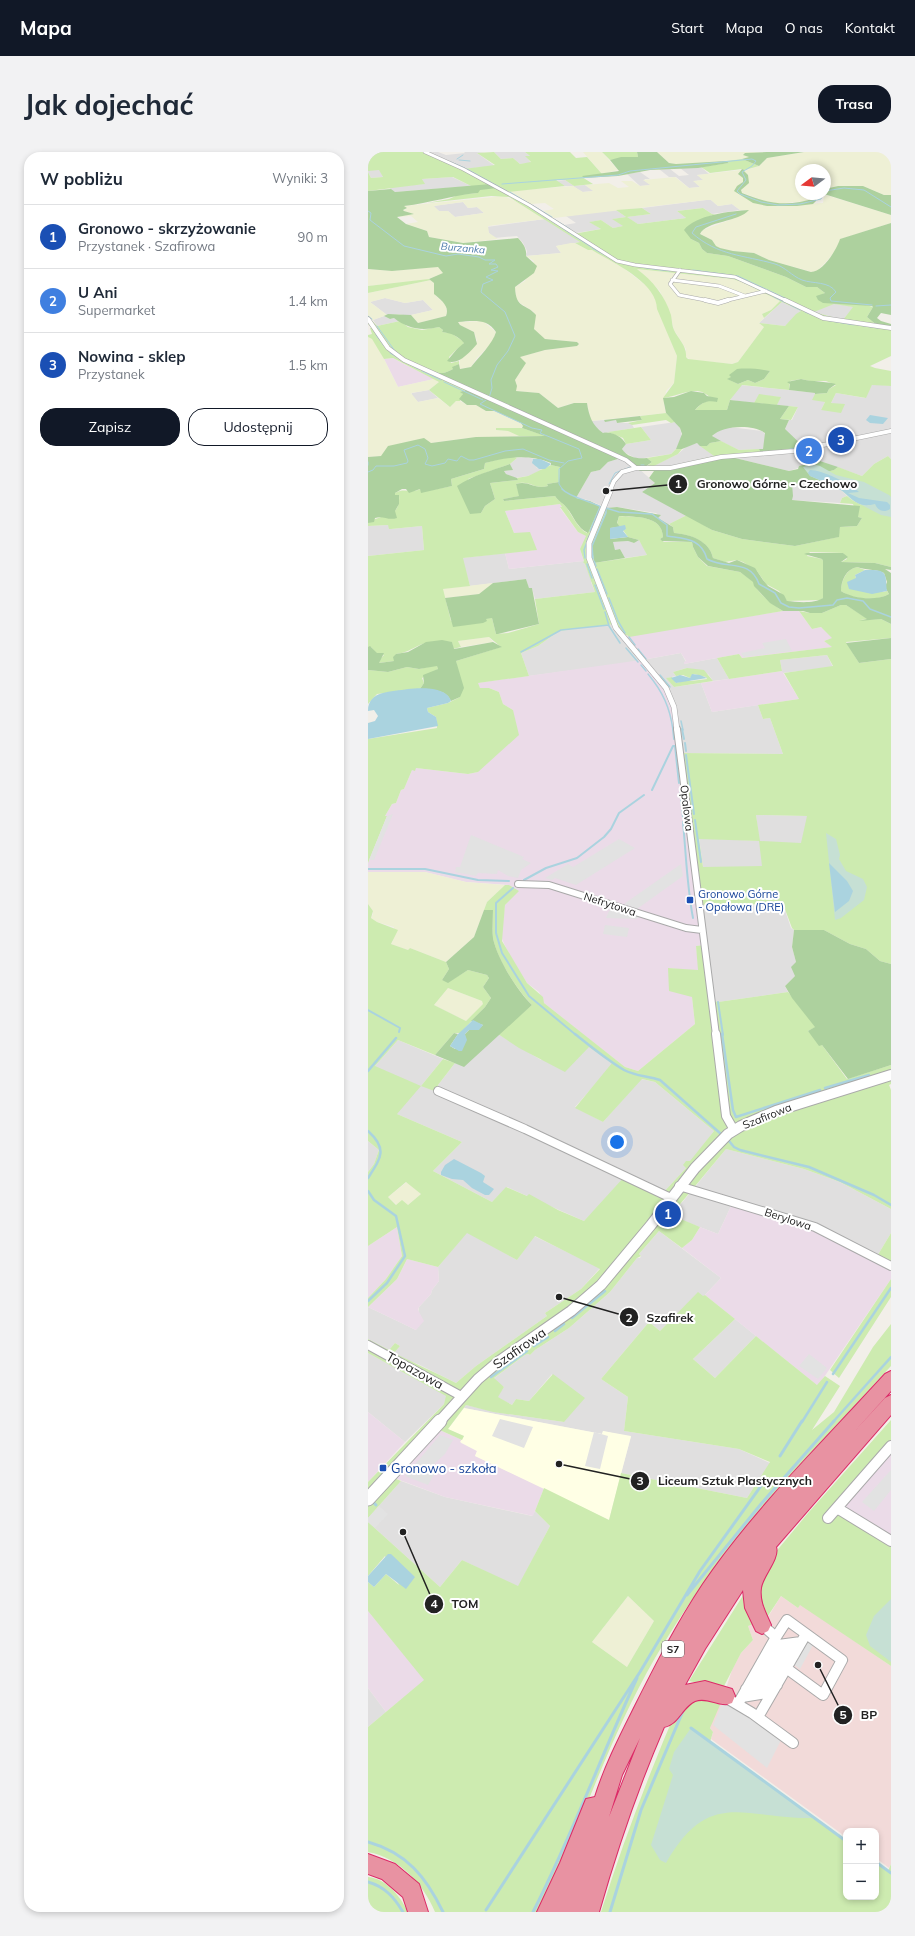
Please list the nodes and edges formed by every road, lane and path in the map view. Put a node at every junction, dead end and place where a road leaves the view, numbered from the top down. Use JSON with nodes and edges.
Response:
{"nodes":[{"id":1,"x":425,"y":152,"type":"edge"},
{"id":2,"x":680,"y":270,"type":"junction"},
{"id":3,"x":672,"y":280,"type":"junction"},
{"id":4,"x":766,"y":291,"type":"junction"},
{"id":5,"x":745,"y":296,"type":"junction"},
{"id":6,"x":368,"y":319,"type":"edge"},
{"id":7,"x":891,"y":328,"type":"edge"},
{"id":8,"x":891,"y":431,"type":"edge"},
{"id":9,"x":636,"y":468,"type":"junction"},
{"id":10,"x":518,"y":884,"type":"dead end"},
{"id":11,"x":702,"y":930,"type":"junction"},
{"id":12,"x":891,"y":1075,"type":"edge"},
{"id":13,"x":438,"y":1091,"type":"dead end"},
{"id":14,"x":734,"y":1130,"type":"junction"},
{"id":15,"x":680,"y":1186,"type":"junction"},
{"id":16,"x":670,"y":1198,"type":"junction"},
{"id":17,"x":891,"y":1266,"type":"edge"},
{"id":18,"x":368,"y":1345,"type":"edge"},
{"id":19,"x":891,"y":1379,"type":"edge"},
{"id":20,"x":461,"y":1396,"type":"junction"},
{"id":21,"x":891,"y":1403,"type":"edge"},
{"id":22,"x":891,"y":1446,"type":"edge"},
{"id":23,"x":368,"y":1499,"type":"edge"},
{"id":24,"x":837,"y":1508,"type":"junction"},
{"id":25,"x":828,"y":1518,"type":"dead end"},
{"id":26,"x":772,"y":1537,"type":"junction"},
{"id":27,"x":891,"y":1542,"type":"edge"},
{"id":28,"x":762,"y":1625,"type":"joint"},
{"id":29,"x":789,"y":1663,"type":"junction"},
{"id":30,"x":754,"y":1673,"type":"junction"},
{"id":31,"x":758,"y":1717,"type":"junction"},
{"id":32,"x":652,"y":1734,"type":"junction"},
{"id":33,"x":793,"y":1743,"type":"dead end"},
{"id":34,"x":613,"y":1772,"type":"junction"},
{"id":35,"x":368,"y":1864,"type":"edge"},
{"id":36,"x":418,"y":1912,"type":"edge"},
{"id":37,"x":547,"y":1912,"type":"edge"},
{"id":38,"x":568,"y":1912,"type":"edge"},
{"id":39,"x":589,"y":1912,"type":"edge"}],
"edges":[{"from":1,"to":2,"type":"street"},
{"from":2,"to":3,"type":"street"},
{"from":2,"to":4,"type":"street"},
{"from":3,"to":5,"type":"street"},
{"from":3,"to":5,"type":"street"},
{"from":4,"to":5,"type":"street"},
{"from":4,"to":7,"type":"street"},
{"from":6,"to":9,"type":"street"},
{"from":8,"to":9,"type":"street"},
{"from":9,"to":11,"type":"street","name":"Opalowa"},
{"from":10,"to":11,"type":"street","name":"Nefrytowa"},
{"from":11,"to":14,"type":"street","name":"Opalowa"},
{"from":12,"to":14,"type":"street","name":"Szafirowa"},
{"from":13,"to":16,"type":"street"},
{"from":14,"to":15,"type":"street","name":"Szafirowa"},
{"from":15,"to":16,"type":"street","name":"Szafirowa"},
{"from":15,"to":17,"type":"street","name":"Berylowa"},
{"from":16,"to":20,"type":"street","name":"Szafirowa"},
{"from":18,"to":20,"type":"street","name":"Topazowa"},
{"from":19,"to":34,"type":"highway","number":"S7"},
{"from":20,"to":23,"type":"street","name":"Szafirowa"},
{"from":21,"to":26,"type":"highway","number":"S7"},
{"from":22,"to":24,"type":"street"},
{"from":24,"to":25,"type":"street"},
{"from":24,"to":27,"type":"street"},
{"from":26,"to":28,"type":"highway"},
{"from":26,"to":32,"type":"highway","number":"S7"},
{"from":28,"to":30,"type":"street"},
{"from":29,"to":29,"type":"street"},
{"from":29,"to":30,"type":"street"},
{"from":29,"to":30,"type":"street"},
{"from":29,"to":30,"type":"street"},
{"from":29,"to":30,"type":"street"},
{"from":29,"to":30,"type":"street"},
{"from":29,"to":31,"type":"street"},
{"from":30,"to":31,"type":"street"},
{"from":30,"to":32,"type":"highway"},
{"from":31,"to":33,"type":"street"},
{"from":32,"to":39,"type":"highway","number":"S7"},
{"from":34,"to":37,"type":"highway"},
{"from":34,"to":38,"type":"highway","number":"S7"},
{"from":35,"to":36,"type":"highway"}]}
